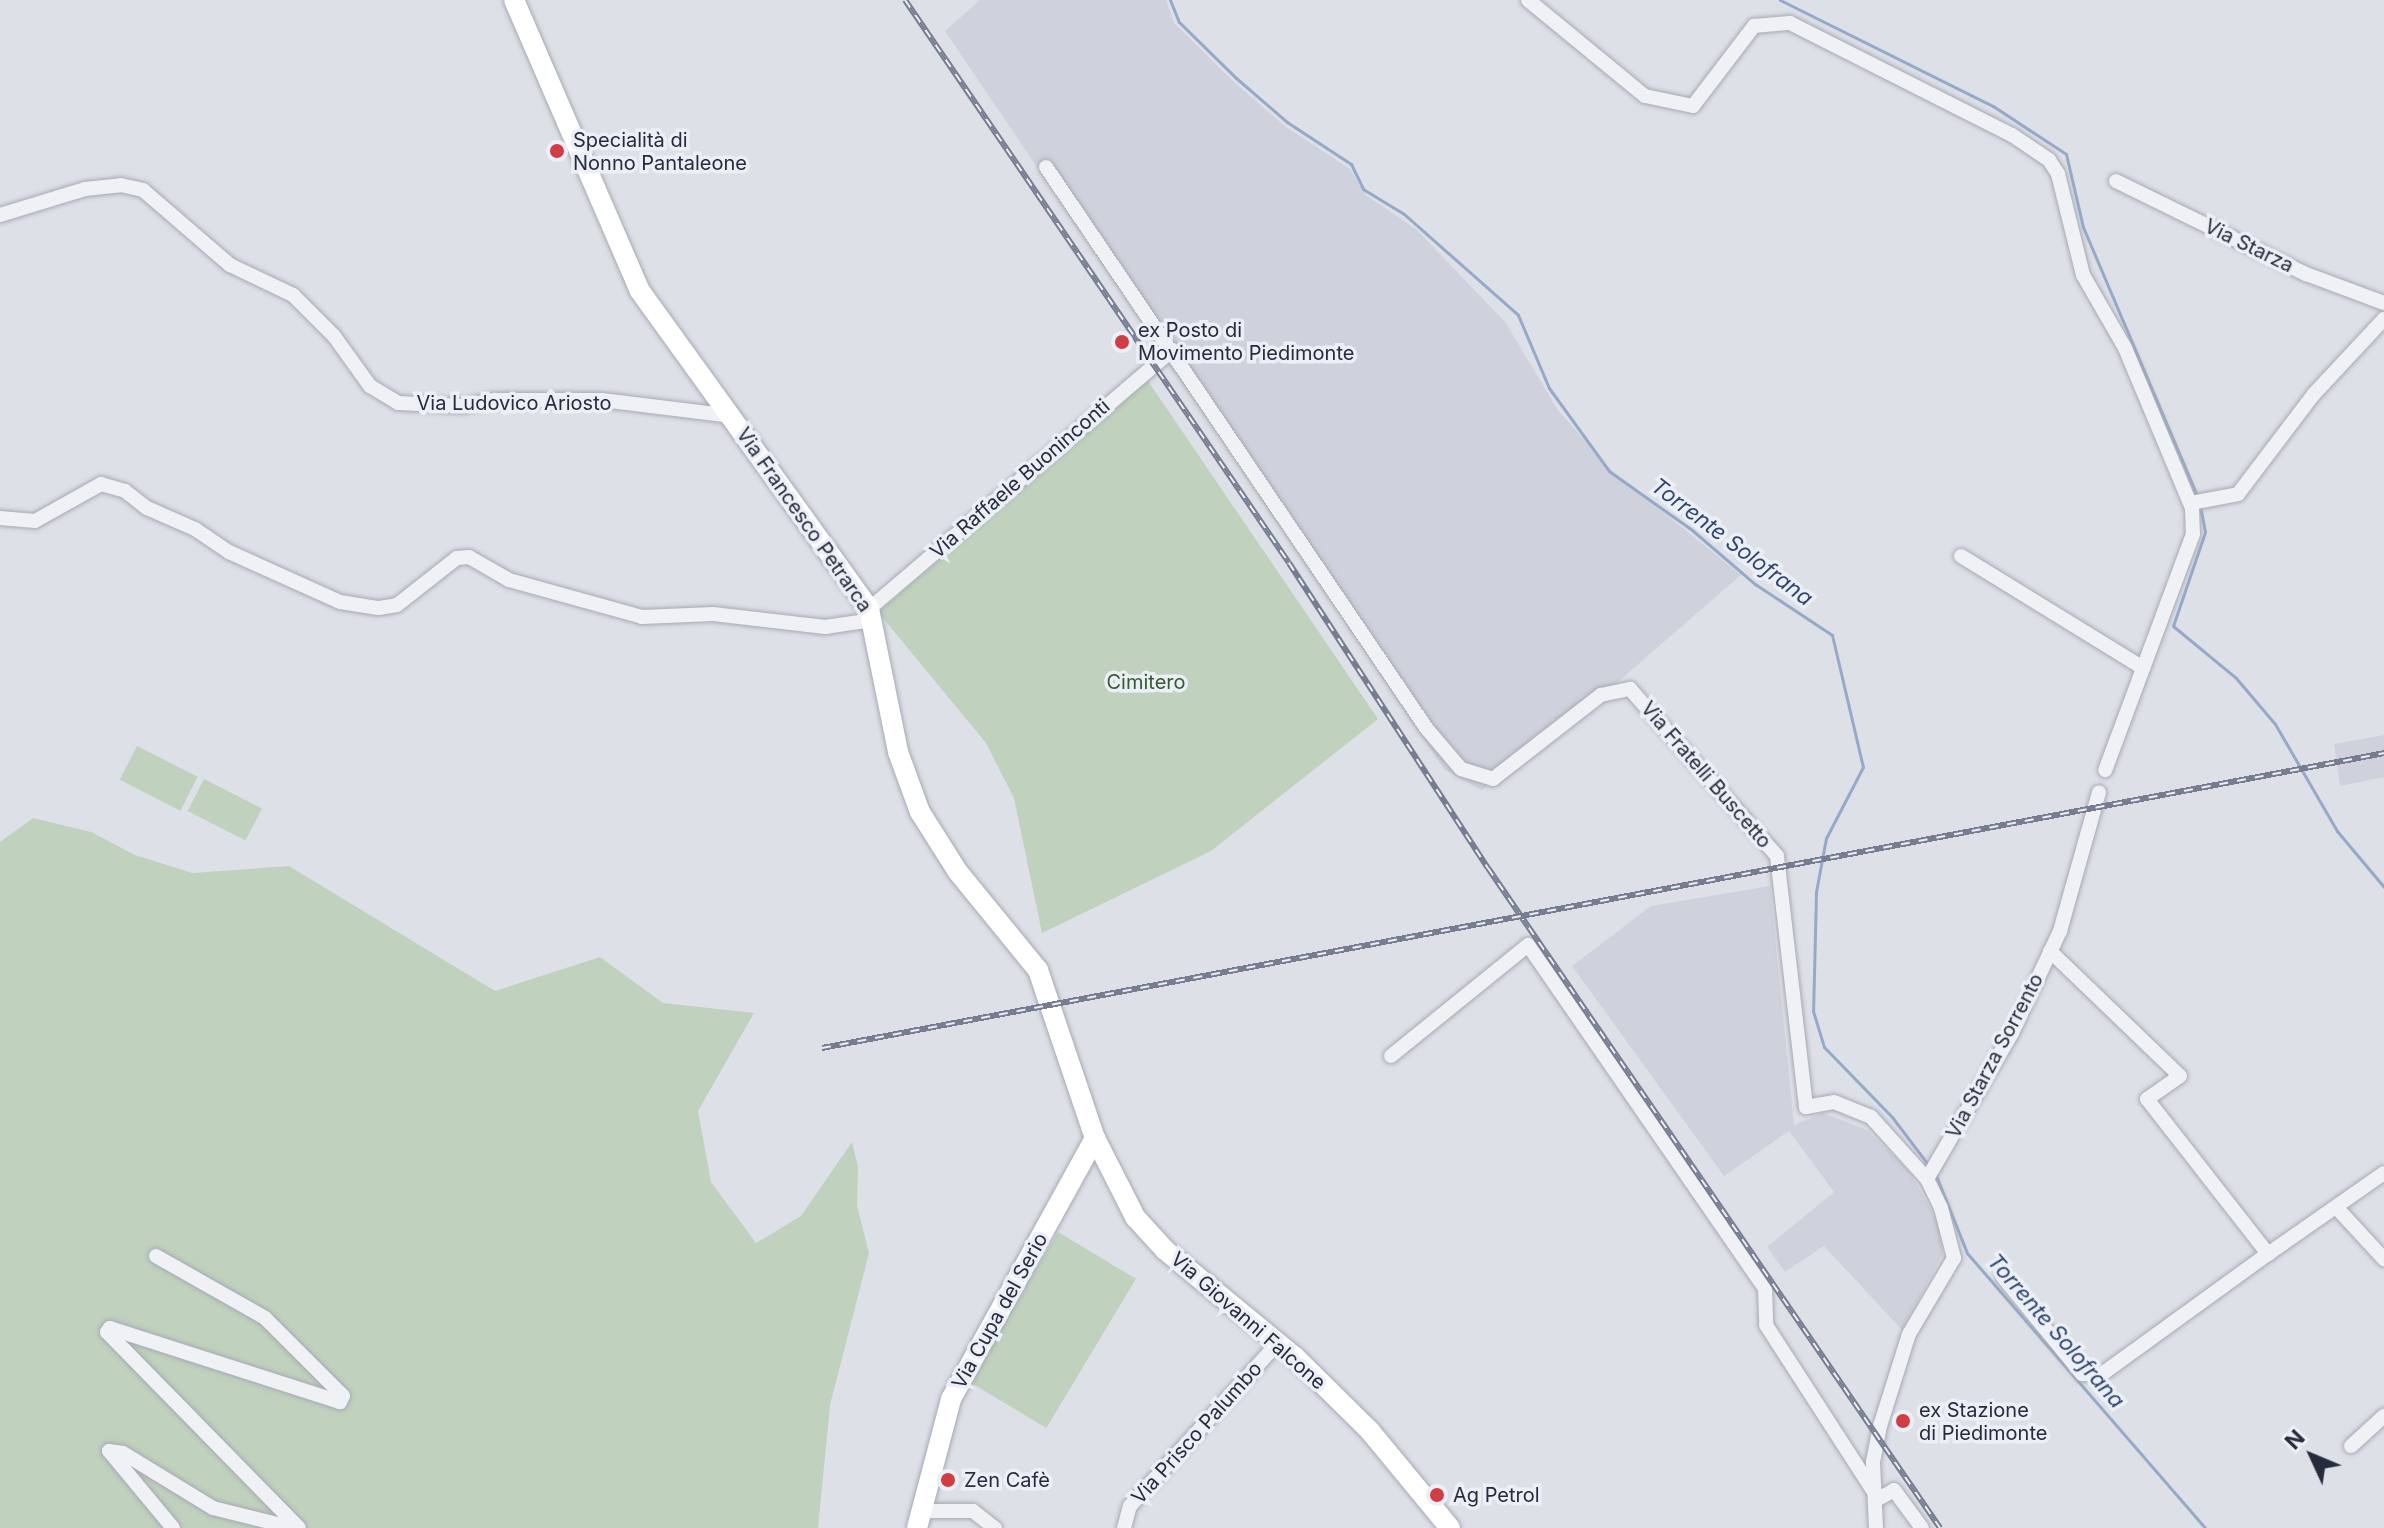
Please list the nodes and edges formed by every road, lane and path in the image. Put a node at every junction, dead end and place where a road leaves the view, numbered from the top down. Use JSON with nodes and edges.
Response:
{"nodes":[{"id":1,"x":514,"y":0,"type":"edge"},
{"id":2,"x":1528,"y":0,"type":"edge"},
{"id":3,"x":1046,"y":167,"type":"dead end"},
{"id":4,"x":2116,"y":181,"type":"dead end"},
{"id":5,"x":0,"y":215,"type":"edge"},
{"id":6,"x":2384,"y":303,"type":"edge"},
{"id":7,"x":2384,"y":319,"type":"edge"},
{"id":8,"x":1172,"y":350,"type":"junction"},
{"id":9,"x":732,"y":416,"type":"junction"},
{"id":10,"x":2197,"y":502,"type":"junction"},
{"id":11,"x":0,"y":518,"type":"edge"},
{"id":12,"x":1961,"y":556,"type":"dead end"},
{"id":13,"x":871,"y":614,"type":"junction"},
{"id":14,"x":2143,"y":668,"type":"junction"},
{"id":15,"x":2105,"y":770,"type":"dead end"},
{"id":16,"x":2099,"y":792,"type":"dead end"},
{"id":17,"x":2050,"y":951,"type":"junction"},
{"id":18,"x":1391,"y":1056,"type":"dead end"},
{"id":19,"x":1095,"y":1138,"type":"junction"},
{"id":20,"x":1932,"y":1172,"type":"junction"},
{"id":21,"x":2384,"y":1173,"type":"edge"},
{"id":22,"x":1111,"y":1176,"type":"junction"},
{"id":23,"x":1067,"y":1192,"type":"junction"},
{"id":24,"x":2336,"y":1207,"type":"junction"},
{"id":25,"x":2268,"y":1254,"type":"junction"},
{"id":26,"x":156,"y":1256,"type":"dead end"},
{"id":27,"x":2384,"y":1259,"type":"edge"},
{"id":28,"x":2003,"y":1277,"type":"dead end"},
{"id":29,"x":1278,"y":1343,"type":"junction"},
{"id":30,"x":2384,"y":1416,"type":"edge"},
{"id":31,"x":2351,"y":1446,"type":"dead end"},
{"id":32,"x":1878,"y":1499,"type":"junction"},
{"id":33,"x":919,"y":1520,"type":"edge"},
{"id":34,"x":173,"y":1528,"type":"edge"},
{"id":35,"x":296,"y":1528,"type":"edge"},
{"id":36,"x":995,"y":1528,"type":"edge"},
{"id":37,"x":1124,"y":1528,"type":"edge"},
{"id":38,"x":1450,"y":1528,"type":"edge"},
{"id":39,"x":1876,"y":1528,"type":"edge"},
{"id":40,"x":1922,"y":1528,"type":"edge"}],
"edges":[{"from":1,"to":9,"type":"main road","name":"Via Francesco Petrarca"},
{"from":2,"to":10,"type":"street"},
{"from":3,"to":8,"type":"street","name":"Via Fratelli Buscetto"},
{"from":4,"to":6,"type":"street","name":"Via Starza"},
{"from":5,"to":9,"type":"street","name":"Via Ludovico Ariosto"},
{"from":7,"to":10,"type":"street"},
{"from":8,"to":13,"type":"street","name":"Via Raffaele Buoninconti"},
{"from":8,"to":20,"type":"street","name":"Via Fratelli Buscetto"},
{"from":9,"to":13,"type":"main road","name":"Via Francesco Petrarca"},
{"from":10,"to":14,"type":"street"},
{"from":11,"to":13,"type":"street"},
{"from":12,"to":14,"type":"street"},
{"from":13,"to":19,"type":"main road","name":"Via Francesco Petrarca"},
{"from":14,"to":15,"type":"street"},
{"from":16,"to":17,"type":"street","name":"Via Starza Sorrento"},
{"from":17,"to":20,"type":"street","name":"Via Starza Sorrento"},
{"from":17,"to":25,"type":"street"},
{"from":18,"to":32,"type":"street"},
{"from":19,"to":22,"type":"main road","name":"Via Giovanni Falcone"},
{"from":19,"to":23,"type":"main road","name":"Via Cupa del Serio"},
{"from":20,"to":32,"type":"street","name":"Via Fratelli Buscetto"},
{"from":21,"to":24,"type":"street"},
{"from":22,"to":23,"type":"main road"},
{"from":22,"to":29,"type":"main road","name":"Via Giovanni Falcone"},
{"from":23,"to":33,"type":"main road","name":"Via Cupa del Serio"},
{"from":24,"to":25,"type":"street"},
{"from":24,"to":27,"type":"street"},
{"from":25,"to":28,"type":"street"},
{"from":26,"to":35,"type":"street"},
{"from":29,"to":37,"type":"street","name":"Via Prisco Palumbo"},
{"from":29,"to":38,"type":"main road","name":"Via Giovanni Falcone"},
{"from":30,"to":31,"type":"street"},
{"from":32,"to":39,"type":"street","name":"Via Fratelli Buscetto"},
{"from":32,"to":40,"type":"street"},
{"from":33,"to":36,"type":"street"},
{"from":34,"to":35,"type":"street"}]}
